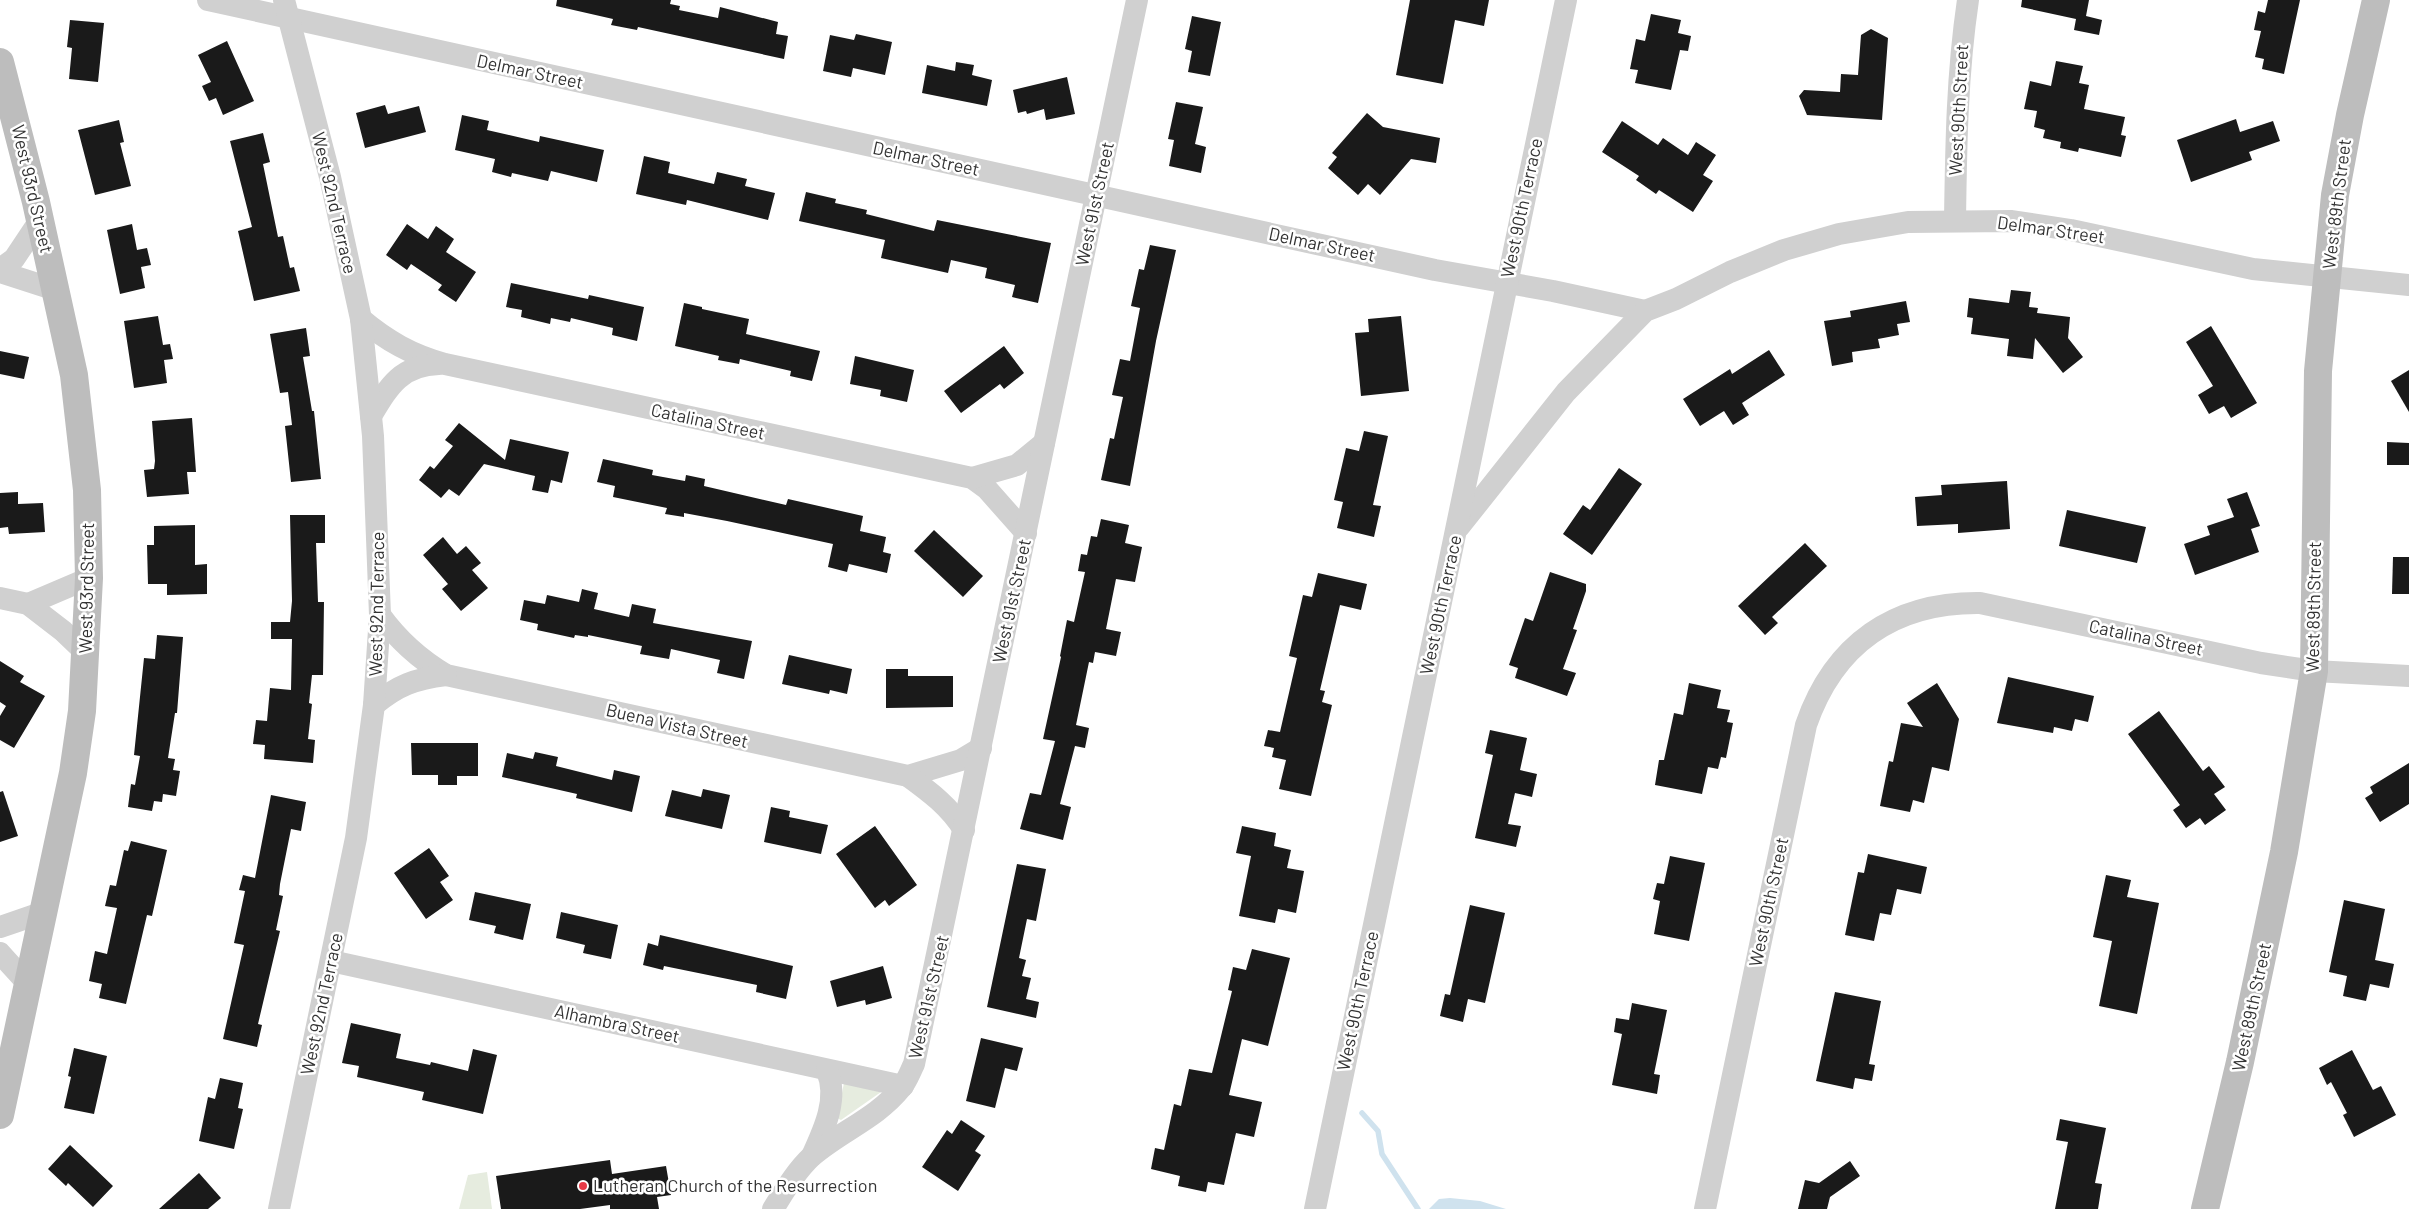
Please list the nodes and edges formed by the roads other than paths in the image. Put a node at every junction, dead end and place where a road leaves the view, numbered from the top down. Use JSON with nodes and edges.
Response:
{"nodes":[{"id":1,"x":208,"y":0,"type":"edge"},
{"id":2,"x":1137,"y":0,"type":"edge"},
{"id":3,"x":1566,"y":0,"type":"edge"},
{"id":4,"x":1968,"y":0,"type":"edge"},
{"id":5,"x":2376,"y":0,"type":"edge"},
{"id":6,"x":286,"y":9,"type":"edge"},
{"id":7,"x":0,"y":62,"type":"edge"},
{"id":8,"x":1096,"y":196,"type":"junction"},
{"id":9,"x":40,"y":220,"type":"junction"},
{"id":10,"x":1955,"y":221,"type":"junction"},
{"id":11,"x":0,"y":271,"type":"edge"},
{"id":12,"x":2328,"y":277,"type":"junction"},
{"id":13,"x":1506,"y":282,"type":"junction"},
{"id":14,"x":2409,"y":285,"type":"edge"},
{"id":15,"x":56,"y":290,"type":"junction"},
{"id":16,"x":1644,"y":311,"type":"junction"},
{"id":17,"x":361,"y":319,"type":"junction"},
{"id":18,"x":445,"y":364,"type":"junction"},
{"id":19,"x":371,"y":416,"type":"junction"},
{"id":20,"x":1044,"y":443,"type":"junction"},
{"id":21,"x":972,"y":478,"type":"junction"},
{"id":22,"x":1457,"y":530,"type":"junction"},
{"id":23,"x":1026,"y":533,"type":"junction"},
{"id":24,"x":89,"y":578,"type":"junction"},
{"id":25,"x":0,"y":598,"type":"edge"},
{"id":26,"x":28,"y":604,"type":"junction"},
{"id":27,"x":380,"y":615,"type":"junction"},
{"id":28,"x":1886,"y":623,"type":"joint"},
{"id":29,"x":86,"y":653,"type":"junction"},
{"id":30,"x":2314,"y":671,"type":"junction"},
{"id":31,"x":446,"y":675,"type":"junction"},
{"id":32,"x":2409,"y":676,"type":"edge"},
{"id":33,"x":374,"y":705,"type":"junction"},
{"id":34,"x":981,"y":748,"type":"junction"},
{"id":35,"x":908,"y":776,"type":"junction"},
{"id":36,"x":964,"y":830,"type":"junction"},
{"id":37,"x":44,"y":912,"type":"junction"},
{"id":38,"x":0,"y":927,"type":"edge"},
{"id":39,"x":0,"y":953,"type":"edge"},
{"id":40,"x":331,"y":961,"type":"junction"},
{"id":41,"x":28,"y":984,"type":"junction"},
{"id":42,"x":827,"y":1070,"type":"junction"},
{"id":43,"x":903,"y":1086,"type":"junction"},
{"id":44,"x":0,"y":1116,"type":"edge"},
{"id":45,"x":812,"y":1156,"type":"junction"},
{"id":46,"x":279,"y":1209,"type":"edge"},
{"id":47,"x":773,"y":1209,"type":"edge"},
{"id":48,"x":1315,"y":1209,"type":"edge"},
{"id":49,"x":1705,"y":1209,"type":"edge"},
{"id":50,"x":2205,"y":1209,"type":"edge"}],
"edges":[{"from":1,"to":6,"type":"street","name":"Delmar Street"},
{"from":2,"to":8,"type":"street","name":"West 91st Street"},
{"from":3,"to":13,"type":"street","name":"West 90th Terrace"},
{"from":4,"to":10,"type":"street","name":"West 90th Street"},
{"from":5,"to":12,"type":"street","name":"West 89th Street"},
{"from":6,"to":8,"type":"street","name":"Delmar Street"},
{"from":6,"to":17,"type":"street","name":"West 92nd Terrace"},
{"from":7,"to":9,"type":"street","name":"West 93rd Street"},
{"from":8,"to":13,"type":"street","name":"Delmar Street"},
{"from":8,"to":20,"type":"street","name":"West 91st Street"},
{"from":9,"to":11,"type":"street"},
{"from":9,"to":15,"type":"street","name":"West 93rd Street"},
{"from":10,"to":12,"type":"street","name":"Delmar Street"},
{"from":10,"to":16,"type":"street","name":"Delmar Street"},
{"from":11,"to":15,"type":"street"},
{"from":12,"to":14,"type":"street","name":"Delmar Street"},
{"from":12,"to":30,"type":"street","name":"West 89th Street"},
{"from":13,"to":16,"type":"street","name":"Delmar Street"},
{"from":13,"to":22,"type":"street","name":"West 90th Terrace"},
{"from":15,"to":24,"type":"street","name":"West 93rd Street"},
{"from":16,"to":22,"type":"street","name":"Delmar Street"},
{"from":17,"to":18,"type":"street","name":"Catalina Street"},
{"from":17,"to":19,"type":"street","name":"West 92nd Terrace"},
{"from":18,"to":19,"type":"street","name":"Catalina Street"},
{"from":18,"to":21,"type":"street","name":"Catalina Street"},
{"from":19,"to":27,"type":"street","name":"West 92nd Terrace"},
{"from":20,"to":21,"type":"street","name":"Catalina Street"},
{"from":20,"to":23,"type":"street","name":"West 91st Street"},
{"from":21,"to":23,"type":"street","name":"Catalina Street"},
{"from":22,"to":48,"type":"street","name":"West 90th Terrace"},
{"from":23,"to":34,"type":"street","name":"West 91st Street"},
{"from":24,"to":26,"type":"street"},
{"from":24,"to":29,"type":"street","name":"West 93rd Street"},
{"from":25,"to":26,"type":"street"},
{"from":26,"to":29,"type":"street"},
{"from":27,"to":31,"type":"street","name":"Buena Vista Street"},
{"from":27,"to":33,"type":"street","name":"West 92nd Terrace"},
{"from":28,"to":30,"type":"street","name":"Catalina Street"},
{"from":28,"to":49,"type":"street","name":"West 90th Street"},
{"from":29,"to":37,"type":"street","name":"West 93rd Street"},
{"from":30,"to":32,"type":"street","name":"Catalina Street"},
{"from":30,"to":50,"type":"street","name":"West 89th Street"},
{"from":31,"to":33,"type":"street","name":"Buena Vista Street"},
{"from":31,"to":35,"type":"street","name":"Buena Vista Street"},
{"from":33,"to":40,"type":"street","name":"West 92nd Terrace"},
{"from":34,"to":35,"type":"street","name":"Buena Vista Street"},
{"from":34,"to":36,"type":"street","name":"West 91st Street"},
{"from":35,"to":36,"type":"street","name":"Buena Vista Street"},
{"from":36,"to":43,"type":"street","name":"West 91st Street"},
{"from":37,"to":38,"type":"street"},
{"from":37,"to":41,"type":"street","name":"West 93rd Street"},
{"from":39,"to":41,"type":"street"},
{"from":40,"to":42,"type":"street","name":"Alhambra Street"},
{"from":40,"to":46,"type":"street","name":"West 92nd Terrace"},
{"from":41,"to":44,"type":"street","name":"West 93rd Street"},
{"from":42,"to":43,"type":"street","name":"Alhambra Street"},
{"from":42,"to":45,"type":"street","name":"West 91st Street"},
{"from":43,"to":45,"type":"street","name":"West 91st Street"},
{"from":45,"to":47,"type":"street","name":"West 91st Street"}]}
